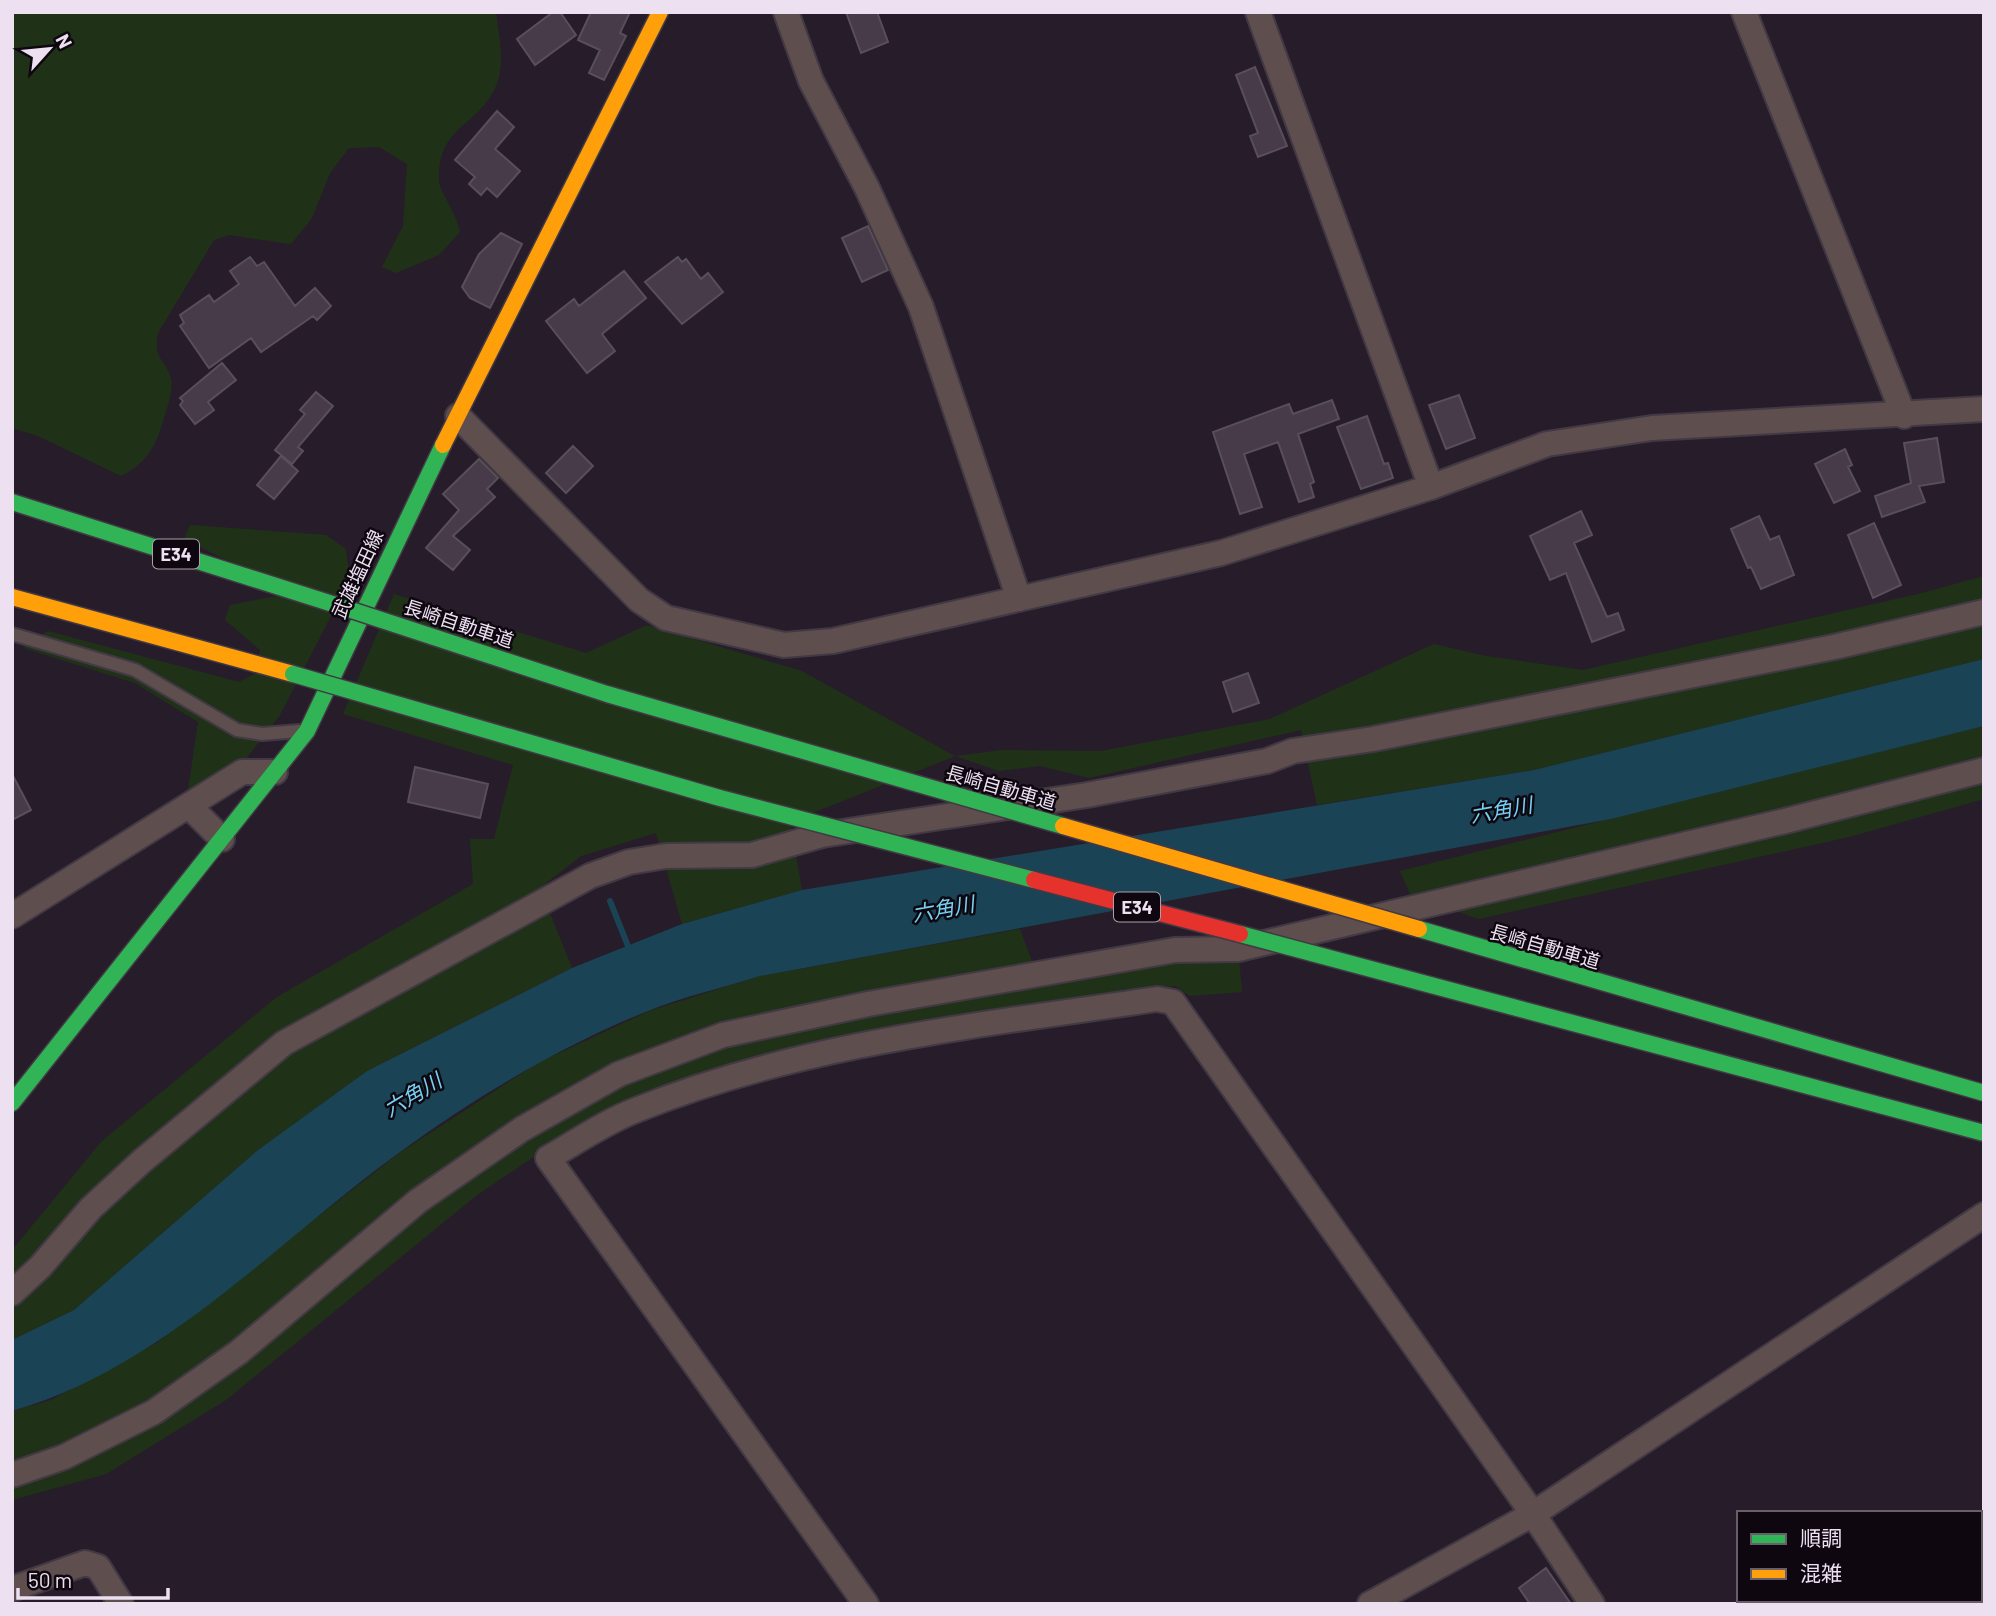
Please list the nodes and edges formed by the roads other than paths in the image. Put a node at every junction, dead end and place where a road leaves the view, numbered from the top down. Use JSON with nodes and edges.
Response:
{"nodes":[{"id":1,"x":660,"y":12,"type":"edge"},
{"id":2,"x":786,"y":12,"type":"edge"},
{"id":3,"x":1258,"y":12,"type":"edge"},
{"id":4,"x":1744,"y":12,"type":"edge"},
{"id":5,"x":1984,"y":409,"type":"edge"},
{"id":6,"x":458,"y":416,"type":"junction"},
{"id":7,"x":1904,"y":416,"type":"junction"},
{"id":8,"x":1431,"y":486,"type":"junction"},
{"id":9,"x":12,"y":502,"type":"edge"},
{"id":10,"x":12,"y":597,"type":"edge"},
{"id":11,"x":1019,"y":599,"type":"junction"},
{"id":12,"x":1984,"y":612,"type":"edge"},
{"id":13,"x":12,"y":634,"type":"edge"},
{"id":14,"x":307,"y":731,"type":"junction"},
{"id":15,"x":1984,"y":770,"type":"edge"},
{"id":16,"x":275,"y":772,"type":"junction"},
{"id":17,"x":189,"y":806,"type":"junction"},
{"id":18,"x":222,"y":839,"type":"junction"},
{"id":19,"x":12,"y":916,"type":"edge"},
{"id":20,"x":1984,"y":1093,"type":"edge"},
{"id":21,"x":12,"y":1103,"type":"edge"},
{"id":22,"x":1984,"y":1133,"type":"edge"},
{"id":23,"x":1984,"y":1215,"type":"edge"},
{"id":24,"x":12,"y":1293,"type":"edge"},
{"id":25,"x":12,"y":1475,"type":"edge"},
{"id":26,"x":1534,"y":1514,"type":"junction"},
{"id":27,"x":12,"y":1589,"type":"edge"},
{"id":28,"x":121,"y":1604,"type":"edge"},
{"id":29,"x":866,"y":1604,"type":"edge"},
{"id":30,"x":1370,"y":1604,"type":"edge"},
{"id":31,"x":1591,"y":1604,"type":"edge"}],
"edges":[{"from":1,"to":6,"type":"main road","name":"武雄塩田線"},
{"from":2,"to":11,"type":"street"},
{"from":3,"to":8,"type":"street"},
{"from":4,"to":7,"type":"street"},
{"from":5,"to":7,"type":"street"},
{"from":6,"to":11,"type":"street"},
{"from":6,"to":14,"type":"main road","name":"武雄塩田線"},
{"from":7,"to":8,"type":"street"},
{"from":8,"to":11,"type":"street"},
{"from":9,"to":20,"type":"main road","name":"長崎自動車道","number":"E34","bridge":true},
{"from":10,"to":22,"type":"main road","number":"E34","bridge":true},
{"from":12,"to":24,"type":"street"},
{"from":13,"to":14,"type":"lane"},
{"from":14,"to":16,"type":"main road","name":"武雄塩田線"},
{"from":15,"to":25,"type":"street"},
{"from":16,"to":17,"type":"street"},
{"from":16,"to":18,"type":"main road","name":"武雄塩田線"},
{"from":17,"to":18,"type":"street"},
{"from":17,"to":19,"type":"street"},
{"from":18,"to":21,"type":"main road","name":"武雄塩田線"},
{"from":23,"to":26,"type":"street"},
{"from":26,"to":29,"type":"street"},
{"from":26,"to":30,"type":"street"},
{"from":26,"to":31,"type":"street"},
{"from":27,"to":28,"type":"street"}]}
